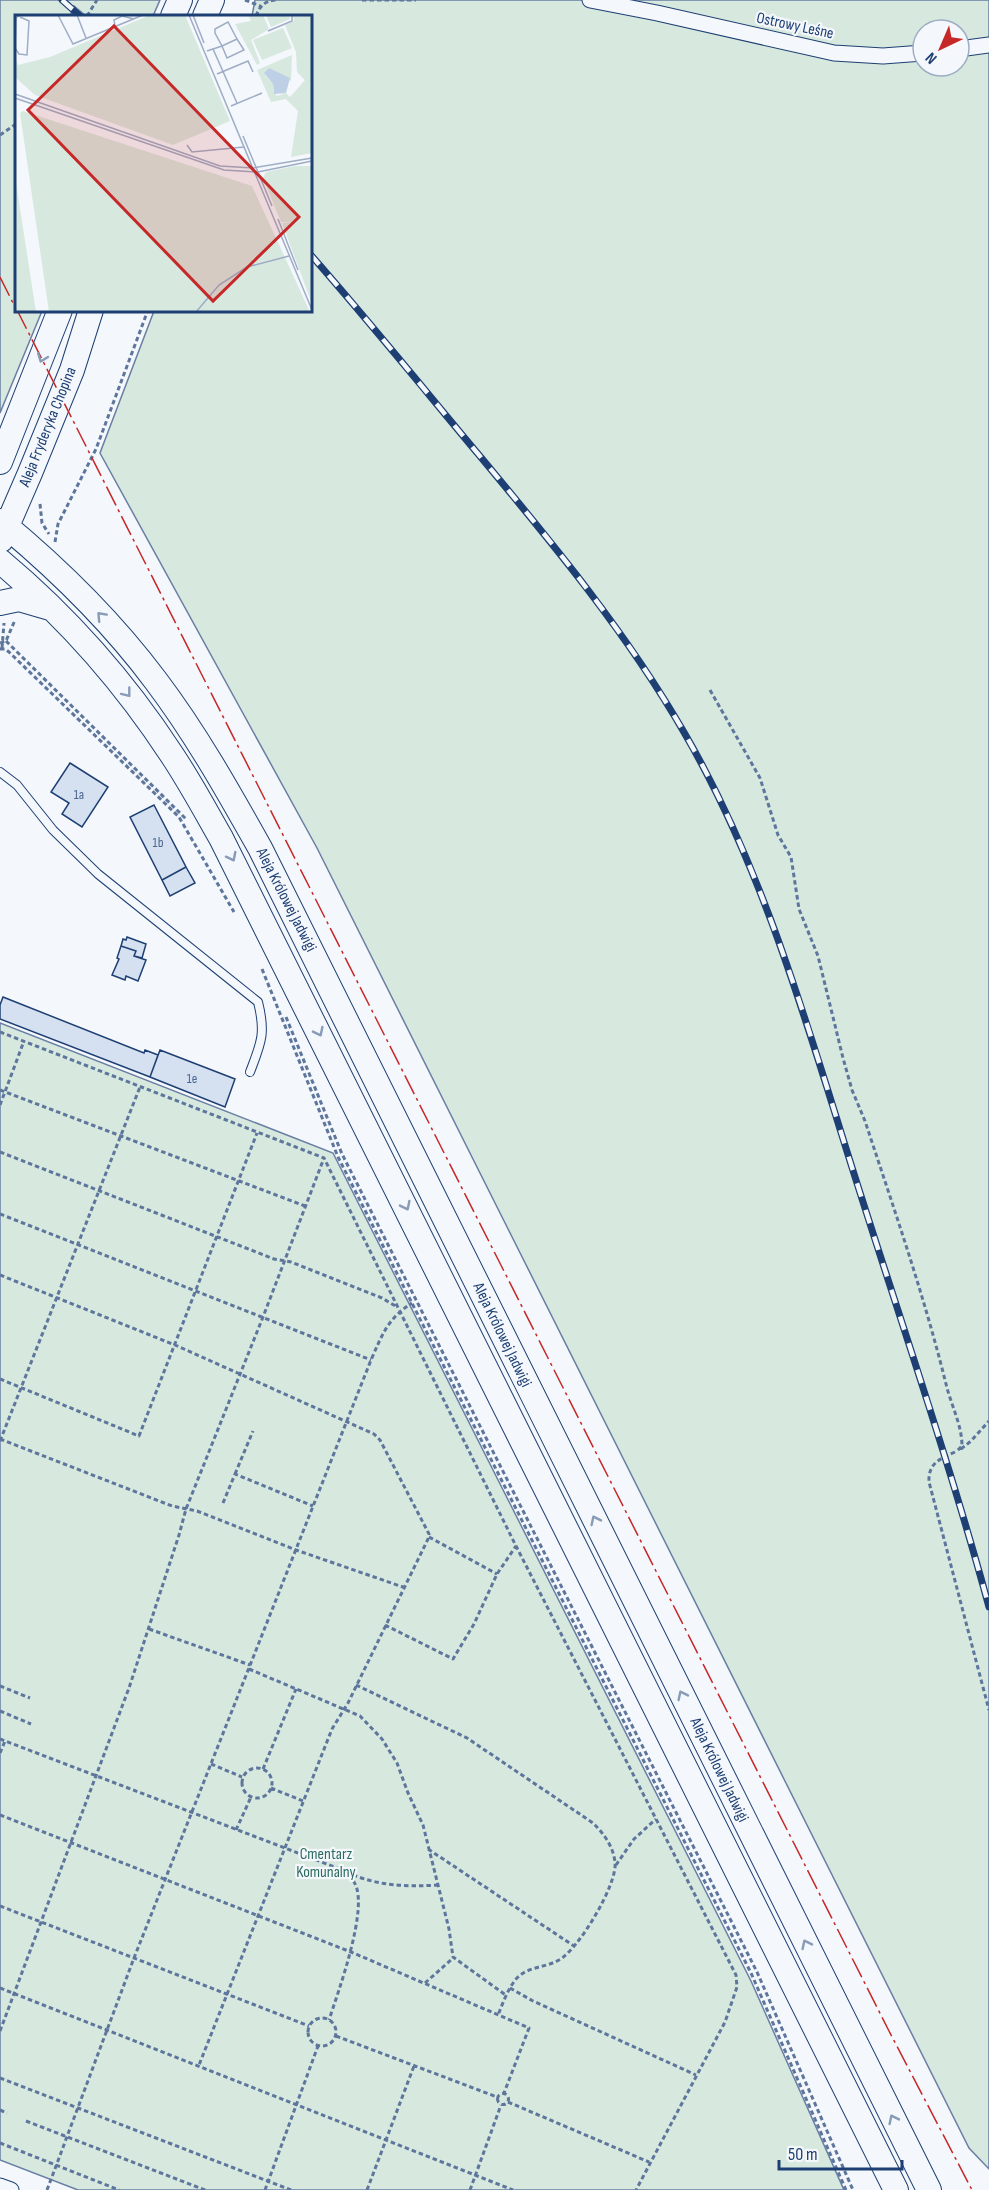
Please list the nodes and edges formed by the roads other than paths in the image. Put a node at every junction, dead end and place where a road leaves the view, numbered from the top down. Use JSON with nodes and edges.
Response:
{"nodes":[{"id":1,"x":212,"y":0,"type":"edge"},
{"id":2,"x":590,"y":0,"type":"edge"},
{"id":3,"x":205,"y":15,"type":"edge"},
{"id":4,"x":989,"y":45,"type":"edge"},
{"id":5,"x":971,"y":47,"type":"edge"},
{"id":6,"x":911,"y":54,"type":"edge"},
{"id":7,"x":59,"y":312,"type":"edge"},
{"id":8,"x":90,"y":312,"type":"edge"},
{"id":9,"x":23,"y":405,"type":"junction"},
{"id":10,"x":0,"y":434,"type":"edge"},
{"id":11,"x":0,"y":462,"type":"edge"},
{"id":12,"x":2,"y":530,"type":"edge"},
{"id":13,"x":0,"y":561,"type":"edge"},
{"id":14,"x":0,"y":603,"type":"edge"},
{"id":15,"x":54,"y":609,"type":"junction"},
{"id":16,"x":0,"y":772,"type":"edge"},
{"id":17,"x":250,"y":1072,"type":"dead end"},
{"id":18,"x":0,"y":2186,"type":"edge"},
{"id":19,"x":11,"y":2190,"type":"edge"},
{"id":20,"x":896,"y":2190,"type":"edge"},
{"id":21,"x":928,"y":2190,"type":"edge"}],
"edges":[{"from":1,"to":3,"type":"main road"},
{"from":2,"to":6,"type":"street","name":"Ostrowy Leśne"},
{"from":4,"to":5,"type":"street"},
{"from":7,"to":9,"type":"main road","name":"Aleja Fryderyka Chopina","one_way":true},
{"from":8,"to":12,"type":"main road","name":"Aleja Fryderyka Chopina"},
{"from":9,"to":10,"type":"main road"},
{"from":9,"to":11,"type":"main road","name":"Aleja Fryderyka Chopina"},
{"from":21,"to":12,"type":"main road","name":"Aleja Królowej Jadwigi","one_way":true},
{"from":13,"to":15,"type":"main road","name":"Aleja Królowej Jadwigi"},
{"from":14,"to":15,"type":"main road"},
{"from":15,"to":20,"type":"main road","name":"Aleja Królowej Jadwigi","one_way":true},
{"from":16,"to":17,"type":"lane"},
{"from":18,"to":19,"type":"street"}]}
